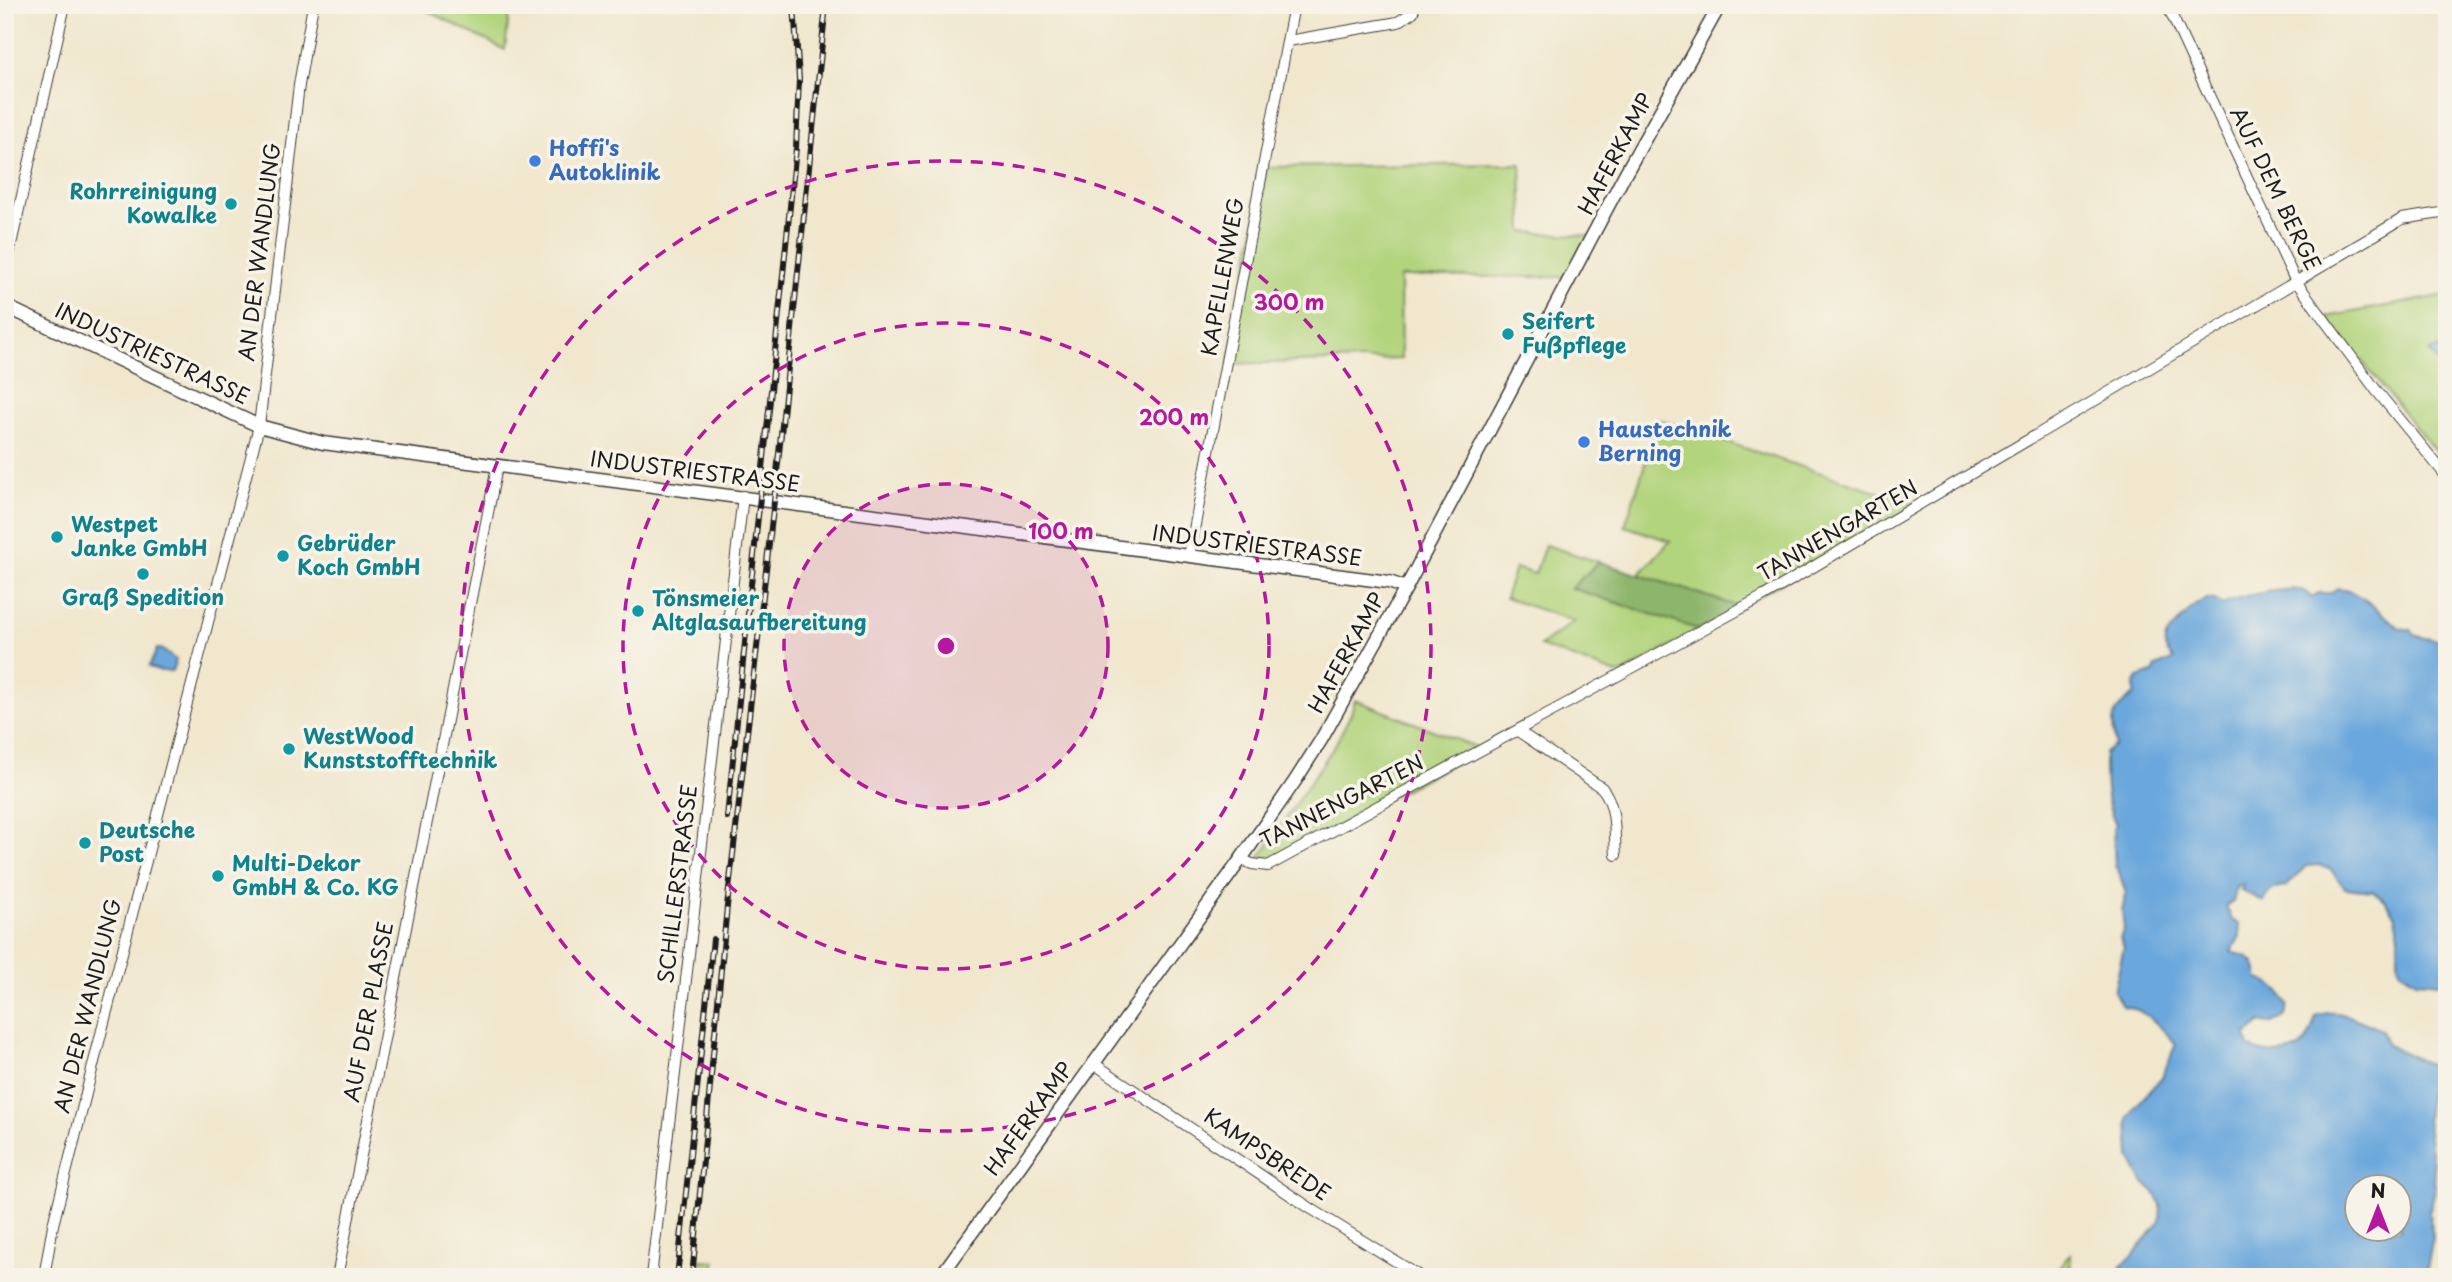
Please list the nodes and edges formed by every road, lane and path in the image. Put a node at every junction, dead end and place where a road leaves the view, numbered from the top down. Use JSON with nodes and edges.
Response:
{"nodes":[{"id":1,"x":65,"y":5,"type":"edge"},
{"id":2,"x":313,"y":5,"type":"edge"},
{"id":3,"x":1294,"y":5,"type":"edge"},
{"id":4,"x":1415,"y":5,"type":"edge"},
{"id":5,"x":1720,"y":5,"type":"edge"},
{"id":6,"x":2167,"y":5,"type":"edge"},
{"id":7,"x":1288,"y":41,"type":"junction"},
{"id":8,"x":2447,"y":212,"type":"edge"},
{"id":9,"x":5,"y":271,"type":"edge"},
{"id":10,"x":2295,"y":280,"type":"junction"},
{"id":11,"x":5,"y":306,"type":"edge"},
{"id":12,"x":258,"y":426,"type":"junction"},
{"id":13,"x":497,"y":467,"type":"junction"},
{"id":14,"x":2447,"y":477,"type":"edge"},
{"id":15,"x":743,"y":496,"type":"junction"},
{"id":16,"x":1189,"y":556,"type":"junction"},
{"id":17,"x":1406,"y":588,"type":"junction"},
{"id":18,"x":1518,"y":731,"type":"junction"},
{"id":19,"x":1616,"y":855,"type":"dead end"},
{"id":20,"x":1241,"y":859,"type":"junction"},
{"id":21,"x":1093,"y":1063,"type":"junction"},
{"id":22,"x":44,"y":1277,"type":"edge"},
{"id":23,"x":337,"y":1277,"type":"edge"},
{"id":24,"x":651,"y":1277,"type":"edge"},
{"id":25,"x":940,"y":1277,"type":"edge"},
{"id":26,"x":1421,"y":1277,"type":"edge"}],
"edges":[{"from":1,"to":9,"type":"street"},
{"from":2,"to":12,"type":"street","name":"AN DER WANDLUNG"},
{"from":3,"to":7,"type":"street","name":"KAPELLENWEG"},
{"from":4,"to":7,"type":"street"},
{"from":5,"to":17,"type":"street","name":"HAFERKAMP"},
{"from":6,"to":10,"type":"street","name":"AUF DEM BERGE"},
{"from":7,"to":16,"type":"street","name":"KAPELLENWEG"},
{"from":8,"to":10,"type":"street","name":"TANNENGARTEN"},
{"from":10,"to":14,"type":"street","name":"AUF DEM BERGE"},
{"from":10,"to":18,"type":"street","name":"TANNENGARTEN"},
{"from":11,"to":12,"type":"street","name":"INDUSTRIESTRASSE"},
{"from":12,"to":13,"type":"street","name":"INDUSTRIESTRASSE"},
{"from":12,"to":22,"type":"street","name":"AN DER WANDLUNG"},
{"from":13,"to":15,"type":"street","name":"INDUSTRIESTRASSE"},
{"from":13,"to":23,"type":"street","name":"AUF DER PLASSE"},
{"from":15,"to":16,"type":"street","name":"INDUSTRIESTRASSE"},
{"from":15,"to":24,"type":"street","name":"SCHILLERSTRASSE"},
{"from":16,"to":17,"type":"street","name":"INDUSTRIESTRASSE"},
{"from":17,"to":20,"type":"street","name":"HAFERKAMP"},
{"from":18,"to":19,"type":"street"},
{"from":18,"to":20,"type":"street","name":"TANNENGARTEN"},
{"from":20,"to":21,"type":"street","name":"HAFERKAMP"},
{"from":21,"to":25,"type":"street","name":"HAFERKAMP"},
{"from":21,"to":26,"type":"street","name":"KAMPSBREDE"}]}
